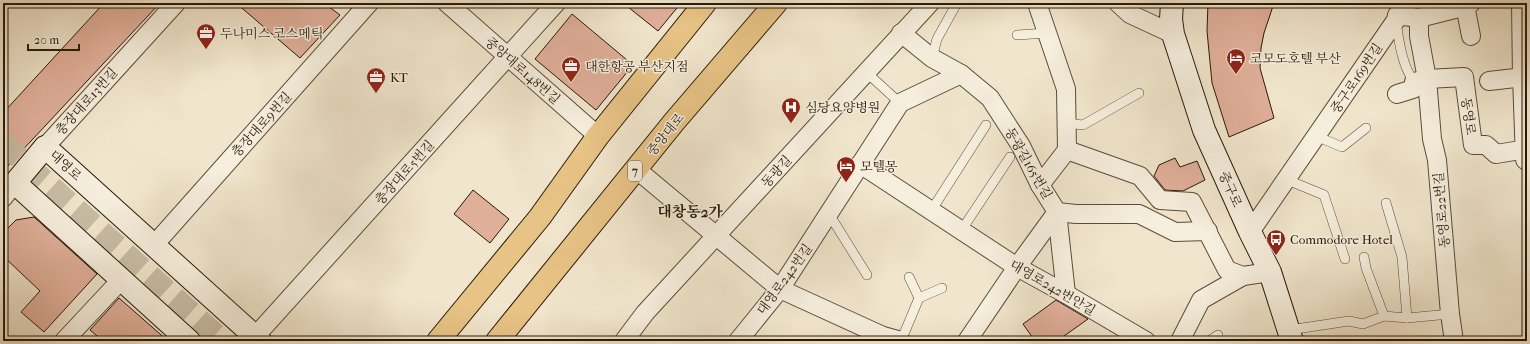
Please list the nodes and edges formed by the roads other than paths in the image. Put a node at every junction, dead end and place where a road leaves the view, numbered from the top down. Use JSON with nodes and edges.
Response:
{"nodes":[{"id":1,"x":176,"y":3,"type":"edge"},
{"id":2,"x":368,"y":3,"type":"edge"},
{"id":3,"x":447,"y":3,"type":"edge"},
{"id":4,"x":556,"y":3,"type":"edge"},
{"id":5,"x":705,"y":3,"type":"edge"},
{"id":6,"x":776,"y":3,"type":"edge"},
{"id":7,"x":930,"y":3,"type":"edge"},
{"id":8,"x":957,"y":3,"type":"edge"},
{"id":9,"x":1037,"y":3,"type":"edge"},
{"id":10,"x":1118,"y":3,"type":"edge"},
{"id":11,"x":1172,"y":3,"type":"edge"},
{"id":12,"x":1468,"y":4,"type":"edge"},
{"id":13,"x":1524,"y":4,"type":"edge"},
{"id":14,"x":1419,"y":18,"type":"junction"},
{"id":15,"x":1396,"y":20,"type":"junction"},
{"id":16,"x":901,"y":33,"type":"junction"},
{"id":17,"x":1047,"y":33,"type":"junction"},
{"id":18,"x":1173,"y":34,"type":"junction"},
{"id":19,"x":1017,"y":35,"type":"dead end"},
{"id":20,"x":1471,"y":36,"type":"dead end"},
{"id":21,"x":508,"y":56,"type":"junction"},
{"id":22,"x":932,"y":58,"type":"junction"},
{"id":23,"x":866,"y":72,"type":"junction"},
{"id":24,"x":961,"y":74,"type":"junction"},
{"id":25,"x":1524,"y":77,"type":"junction"},
{"id":26,"x":1421,"y":81,"type":"junction"},
{"id":27,"x":1489,"y":81,"type":"dead end"},
{"id":28,"x":1139,"y":93,"type":"dead end"},
{"id":29,"x":1398,"y":94,"type":"dead end"},
{"id":30,"x":900,"y":103,"type":"junction"},
{"id":31,"x":1066,"y":123,"type":"junction"},
{"id":32,"x":986,"y":125,"type":"dead end"},
{"id":33,"x":1366,"y":128,"type":"dead end"},
{"id":34,"x":598,"y":136,"type":"junction"},
{"id":35,"x":1316,"y":136,"type":"junction"},
{"id":36,"x":45,"y":147,"type":"junction"},
{"id":37,"x":1526,"y":149,"type":"edge"},
{"id":38,"x":1067,"y":150,"type":"junction"},
{"id":39,"x":1010,"y":157,"type":"dead end"},
{"id":40,"x":1527,"y":159,"type":"edge"},
{"id":41,"x":860,"y":164,"type":"junction"},
{"id":42,"x":636,"y":170,"type":"junction"},
{"id":43,"x":1285,"y":179,"type":"junction"},
{"id":44,"x":1040,"y":185,"type":"junction"},
{"id":45,"x":9,"y":190,"type":"edge"},
{"id":46,"x":1386,"y":203,"type":"dead end"},
{"id":47,"x":930,"y":210,"type":"junction"},
{"id":48,"x":1057,"y":212,"type":"junction"},
{"id":49,"x":829,"y":214,"type":"junction"},
{"id":50,"x":961,"y":231,"type":"junction"},
{"id":51,"x":1208,"y":231,"type":"junction"},
{"id":52,"x":1250,"y":232,"type":"junction"},
{"id":53,"x":716,"y":236,"type":"junction"},
{"id":54,"x":154,"y":245,"type":"junction"},
{"id":55,"x":1364,"y":257,"type":"dead end"},
{"id":56,"x":1345,"y":259,"type":"dead end"},
{"id":57,"x":1017,"y":267,"type":"junction"},
{"id":58,"x":1270,"y":272,"type":"junction"},
{"id":59,"x":867,"y":275,"type":"dead end"},
{"id":60,"x":1243,"y":276,"type":"junction"},
{"id":61,"x":909,"y":277,"type":"dead end"},
{"id":62,"x":121,"y":280,"type":"junction"},
{"id":63,"x":780,"y":288,"type":"junction"},
{"id":64,"x":942,"y":288,"type":"dead end"},
{"id":65,"x":1066,"y":294,"type":"junction"},
{"id":66,"x":919,"y":298,"type":"junction"},
{"id":67,"x":1450,"y":314,"type":"junction"},
{"id":68,"x":1384,"y":316,"type":"junction"},
{"id":69,"x":1407,"y":318,"type":"junction"},
{"id":70,"x":1218,"y":335,"type":"dead end"},
{"id":71,"x":1291,"y":336,"type":"edge"},
{"id":72,"x":882,"y":338,"type":"edge"},
{"id":73,"x":255,"y":340,"type":"edge"},
{"id":74,"x":64,"y":341,"type":"edge"},
{"id":75,"x":189,"y":341,"type":"edge"},
{"id":76,"x":438,"y":341,"type":"edge"},
{"id":77,"x":497,"y":341,"type":"edge"},
{"id":78,"x":624,"y":341,"type":"edge"},
{"id":79,"x":738,"y":341,"type":"edge"},
{"id":80,"x":901,"y":341,"type":"edge"},
{"id":81,"x":967,"y":341,"type":"edge"},
{"id":82,"x":1146,"y":341,"type":"edge"},
{"id":83,"x":1180,"y":341,"type":"edge"},
{"id":84,"x":1208,"y":341,"type":"edge"},
{"id":85,"x":1454,"y":341,"type":"edge"}],
"edges":[{"from":1,"to":36,"type":"street","name":"충장대로13번길"},
{"from":2,"to":54,"type":"street","name":"충장대로9번길"},
{"from":3,"to":21,"type":"street","name":"중앙대로148번길"},
{"from":4,"to":21,"type":"street","name":"충장대로5번길"},
{"from":5,"to":34,"type":"main road"},
{"from":6,"to":42,"type":"main road","name":"중앙대로","number":"7"},
{"from":7,"to":16,"type":"street","name":"동광길"},
{"from":8,"to":22,"type":"lane"},
{"from":9,"to":17,"type":"street"},
{"from":10,"to":18,"type":"street"},
{"from":11,"to":18,"type":"main road","name":"중구로"},
{"from":12,"to":14,"type":"street"},
{"from":12,"to":20,"type":"street"},
{"from":13,"to":25,"type":"main road"},
{"from":14,"to":15,"type":"street"},
{"from":14,"to":26,"type":"street","name":"동영로22번길"},
{"from":15,"to":26,"type":"lane","name":"중구로169번길"},
{"from":15,"to":35,"type":"street","name":"중구로169번길"},
{"from":16,"to":22,"type":"street","name":"동광길165번길"},
{"from":16,"to":23,"type":"street","name":"동광길"},
{"from":17,"to":19,"type":"lane"},
{"from":17,"to":31,"type":"street"},
{"from":18,"to":52,"type":"main road","name":"중구로"},
{"from":21,"to":34,"type":"street","name":"중앙대로148번길"},
{"from":21,"to":73,"type":"street","name":"충장대로5번길"},
{"from":22,"to":24,"type":"street","name":"동광길165번길"},
{"from":23,"to":30,"type":"lane"},
{"from":23,"to":53,"type":"street","name":"동광길"},
{"from":24,"to":30,"type":"street"},
{"from":24,"to":44,"type":"street","name":"동광길165번길"},
{"from":25,"to":27,"type":"street"},
{"from":25,"to":37,"type":"main road"},
{"from":26,"to":29,"type":"street"},
{"from":26,"to":37,"type":"street","name":"동영로"},
{"from":26,"to":67,"type":"street","name":"동영로22번길"},
{"from":28,"to":31,"type":"lane"},
{"from":30,"to":41,"type":"street","name":"대영로242번길"},
{"from":31,"to":38,"type":"street"},
{"from":32,"to":47,"type":"lane"},
{"from":33,"to":35,"type":"lane"},
{"from":34,"to":76,"type":"main road"},
{"from":35,"to":43,"type":"street","name":"중구로169번길"},
{"from":36,"to":45,"type":"main road","name":"대영로"},
{"from":36,"to":54,"type":"main road","name":"대영로"},
{"from":37,"to":40,"type":"main road"},
{"from":38,"to":44,"type":"street"},
{"from":38,"to":51,"type":"street"},
{"from":39,"to":50,"type":"lane"},
{"from":41,"to":47,"type":"street","name":"대영로242번안길"},
{"from":41,"to":49,"type":"street","name":"대영로242번길"},
{"from":42,"to":53,"type":"street"},
{"from":42,"to":77,"type":"main road","name":"중앙대로","number":"7"},
{"from":43,"to":52,"type":"street","name":"중구로169번길"},
{"from":43,"to":56,"type":"lane"},
{"from":44,"to":48,"type":"street","name":"동광길165번길"},
{"from":45,"to":62,"type":"main road","name":"대영로"},
{"from":46,"to":69,"type":"lane"},
{"from":47,"to":50,"type":"street","name":"대영로242번안길"},
{"from":48,"to":51,"type":"street","name":"동광길165번길"},
{"from":48,"to":57,"type":"street"},
{"from":48,"to":65,"type":"street"},
{"from":49,"to":59,"type":"lane"},
{"from":49,"to":63,"type":"street","name":"대영로242번길"},
{"from":50,"to":57,"type":"street","name":"대영로242번안길"},
{"from":51,"to":60,"type":"street"},
{"from":52,"to":58,"type":"main road","name":"중구로"},
{"from":53,"to":63,"type":"street"},
{"from":53,"to":78,"type":"street","name":"동광길"},
{"from":54,"to":73,"type":"main road","name":"대영로"},
{"from":55,"to":68,"type":"lane"},
{"from":57,"to":65,"type":"street","name":"대영로242번안길"},
{"from":57,"to":81,"type":"street"},
{"from":58,"to":60,"type":"street"},
{"from":58,"to":71,"type":"main road","name":"중구로"},
{"from":60,"to":83,"type":"street"},
{"from":61,"to":66,"type":"lane"},
{"from":62,"to":74,"type":"street"},
{"from":62,"to":75,"type":"main road","name":"대영로"},
{"from":63,"to":72,"type":"street"},
{"from":63,"to":79,"type":"street","name":"대영로242번길"},
{"from":64,"to":66,"type":"lane"},
{"from":65,"to":82,"type":"street","name":"대영로242번안길"},
{"from":66,"to":80,"type":"lane"},
{"from":67,"to":69,"type":"lane"},
{"from":67,"to":85,"type":"street","name":"동영로22번길"},
{"from":68,"to":69,"type":"lane"},
{"from":68,"to":71,"type":"lane"},
{"from":70,"to":84,"type":"lane"},
{"from":72,"to":80,"type":"street"}]}
